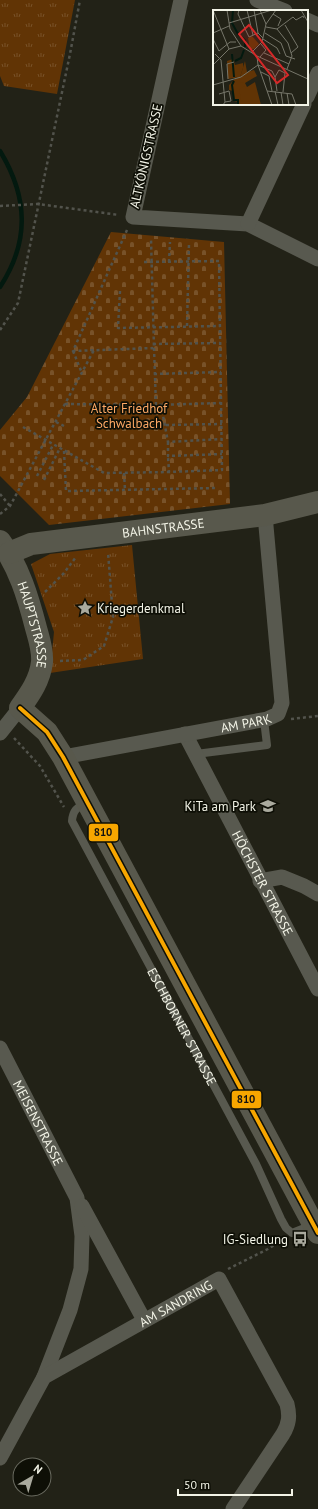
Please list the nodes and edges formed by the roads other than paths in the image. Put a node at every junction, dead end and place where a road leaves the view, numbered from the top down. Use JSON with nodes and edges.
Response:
{"nodes":[{"id":1,"x":181,"y":0,"type":"edge"},
{"id":2,"x":257,"y":0,"type":"edge"},
{"id":3,"x":282,"y":10,"type":"edge"},
{"id":4,"x":308,"y":20,"type":"edge"},
{"id":5,"x":318,"y":24,"type":"edge"},
{"id":6,"x":318,"y":74,"type":"edge"},
{"id":7,"x":308,"y":95,"type":"edge"},
{"id":8,"x":304,"y":105,"type":"edge"},
{"id":9,"x":248,"y":224,"type":"junction"},
{"id":10,"x":318,"y":259,"type":"edge"},
{"id":11,"x":318,"y":502,"type":"edge"},
{"id":12,"x":265,"y":515,"type":"junction"},
{"id":13,"x":4,"y":547,"type":"edge"},
{"id":14,"x":20,"y":708,"type":"junction"},
{"id":15,"x":264,"y":720,"type":"junction"},
{"id":16,"x":2,"y":731,"type":"edge"},
{"id":17,"x":185,"y":734,"type":"junction"},
{"id":18,"x":196,"y":754,"type":"junction"},
{"id":19,"x":63,"y":757,"type":"junction"},
{"id":20,"x":86,"y":802,"type":"junction"},
{"id":21,"x":260,"y":881,"type":"junction"},
{"id":22,"x":318,"y":894,"type":"edge"},
{"id":23,"x":318,"y":989,"type":"edge"},
{"id":24,"x":0,"y":1048,"type":"edge"},
{"id":25,"x":77,"y":1198,"type":"junction"},
{"id":26,"x":316,"y":1228,"type":"edge"},
{"id":27,"x":144,"y":1320,"type":"junction"},
{"id":28,"x":44,"y":1377,"type":"junction"},
{"id":29,"x":0,"y":1458,"type":"edge"},
{"id":30,"x":232,"y":1509,"type":"edge"}],
"edges":[{"from":1,"to":9,"type":"street","name":"ALTKÖNIGSTRASSE"},
{"from":2,"to":3,"type":"street"},
{"from":4,"to":5,"type":"street"},
{"from":6,"to":7,"type":"street"},
{"from":8,"to":9,"type":"street"},
{"from":9,"to":10,"type":"street","name":"ALTKÖNIGSTRASSE"},
{"from":11,"to":12,"type":"street","name":"BAHNSTRASSE"},
{"from":12,"to":13,"type":"street","name":"BAHNSTRASSE"},
{"from":12,"to":15,"type":"street","name":"AM PARK"},
{"from":13,"to":14,"type":"street","name":"HAUPTSTRASSE"},
{"from":14,"to":16,"type":"street"},
{"from":14,"to":19,"type":"street","name":"ESCHBORNER STRASSE"},
{"from":15,"to":17,"type":"street","name":"AM PARK"},
{"from":15,"to":18,"type":"lane"},
{"from":17,"to":18,"type":"street","name":"HÖCHSTER STRASSE"},
{"from":17,"to":19,"type":"street","name":"AM PARK"},
{"from":18,"to":21,"type":"street","name":"HÖCHSTER STRASSE"},
{"from":19,"to":20,"type":"street","name":"ESCHBORNER STRASSE"},
{"from":20,"to":26,"type":"street","name":"ESCHBORNER STRASSE"},
{"from":20,"to":26,"type":"lane","name":"ESCHBORNER STRASSE"},
{"from":21,"to":22,"type":"street"},
{"from":21,"to":23,"type":"street","name":"HÖCHSTER STRASSE"},
{"from":24,"to":25,"type":"street","name":"MEISENSTRASSE"},
{"from":25,"to":27,"type":"street","name":"MEISENSTRASSE"},
{"from":25,"to":28,"type":"street","name":"MEISENSTRASSE"},
{"from":27,"to":28,"type":"street","name":"AM SANDRING"},
{"from":27,"to":30,"type":"street","name":"AM SANDRING"},
{"from":28,"to":29,"type":"street"}]}
